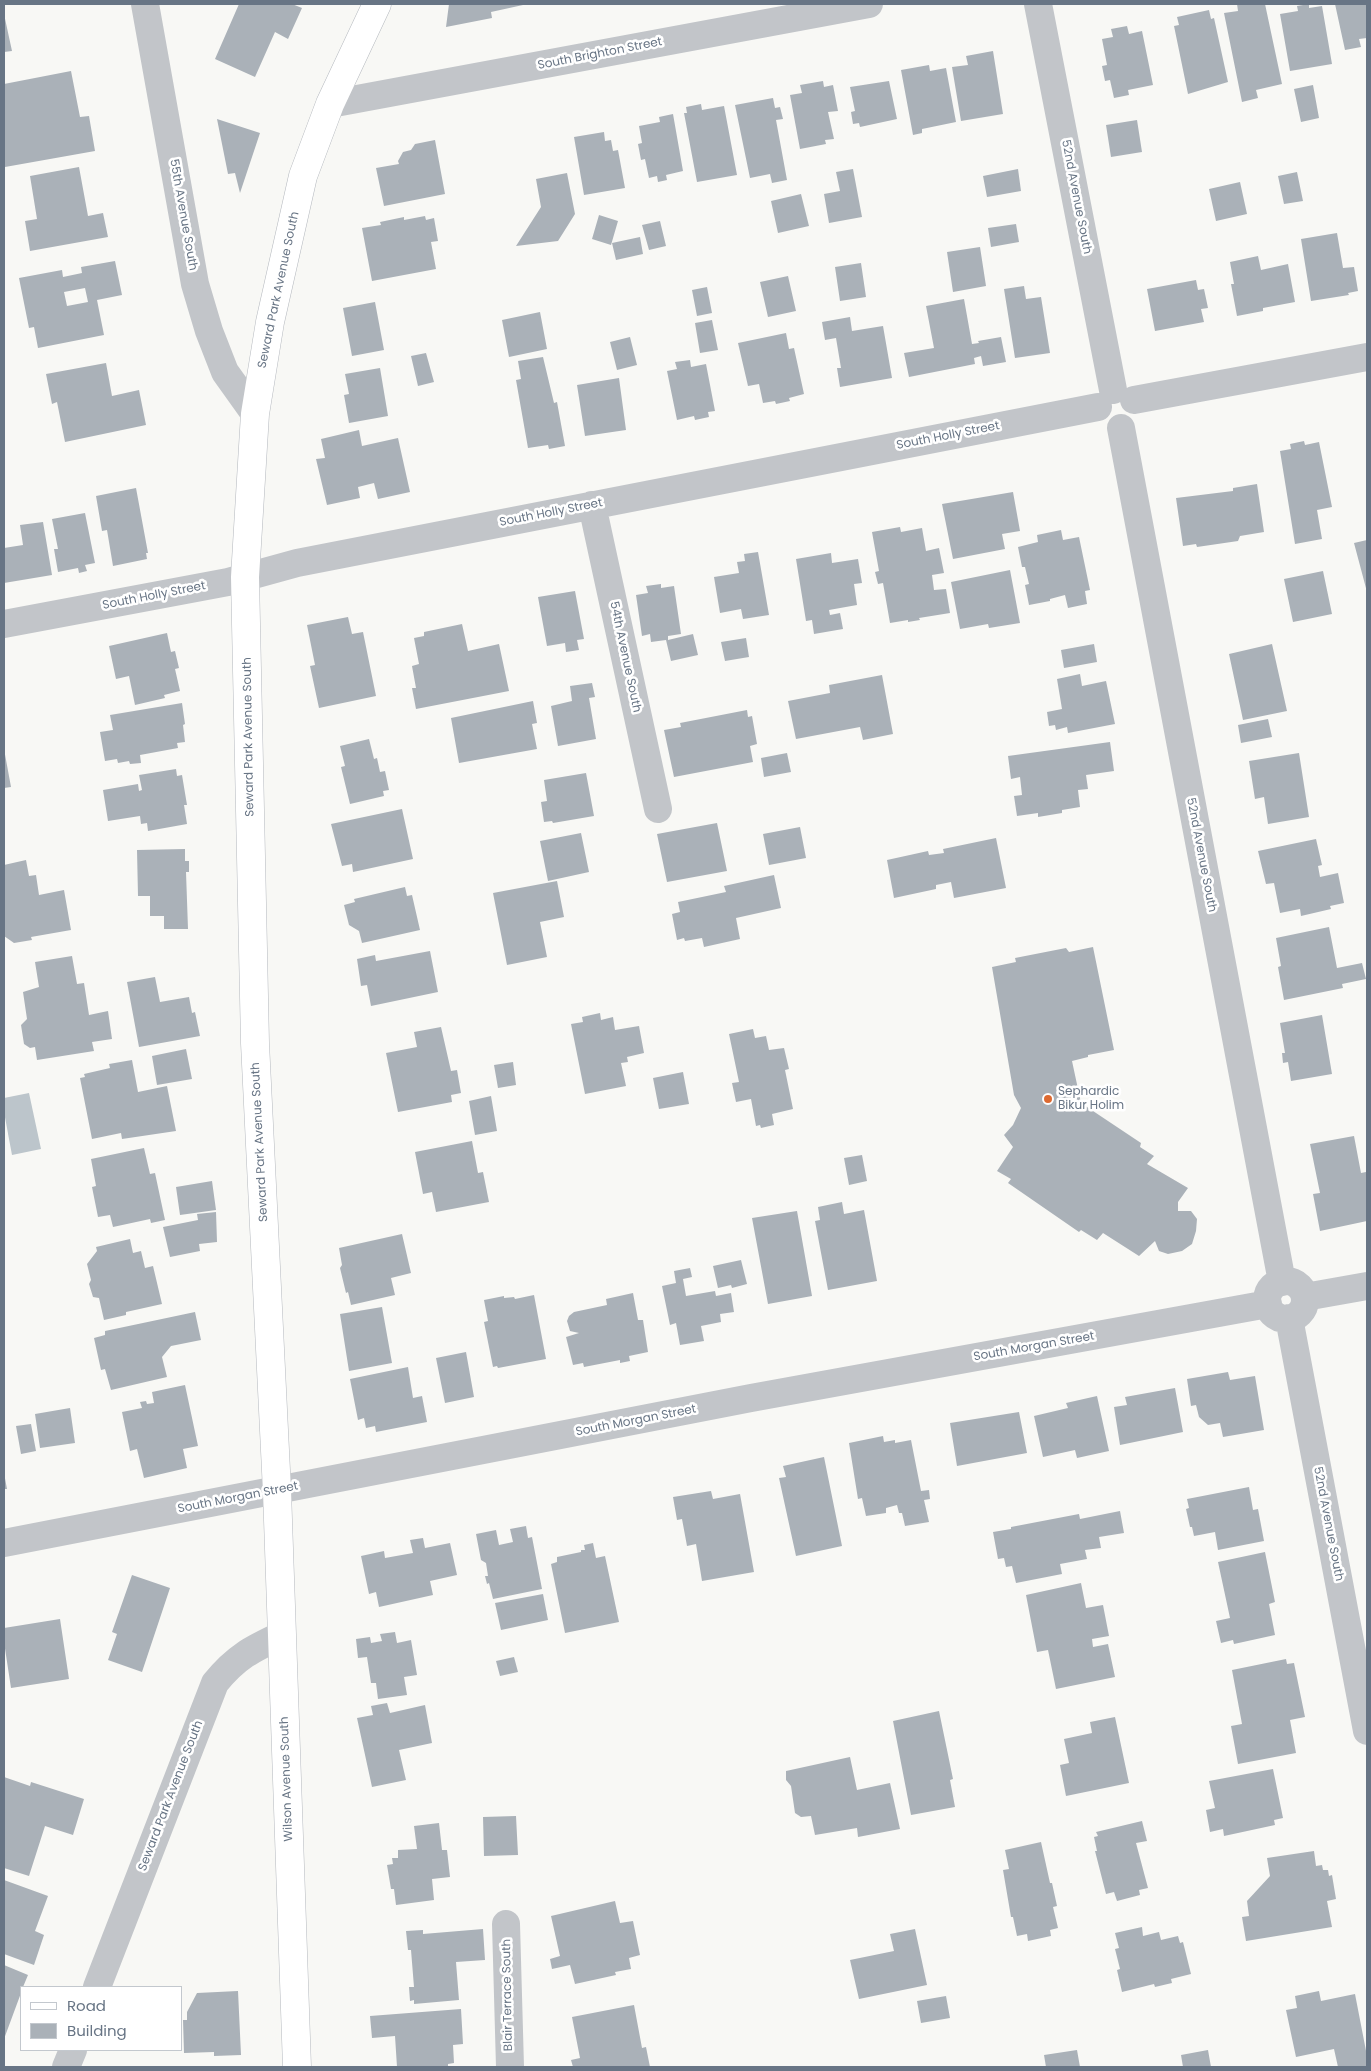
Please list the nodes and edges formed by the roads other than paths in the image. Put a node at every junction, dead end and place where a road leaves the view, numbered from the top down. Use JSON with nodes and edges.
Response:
{"nodes":[{"id":1,"x":144,"y":4,"type":"edge"},
{"id":2,"x":377,"y":4,"type":"edge"},
{"id":3,"x":869,"y":4,"type":"edge"},
{"id":4,"x":1038,"y":4,"type":"edge"},
{"id":5,"x":330,"y":104,"type":"junction"},
{"id":6,"x":1367,"y":357,"type":"edge"},
{"id":7,"x":1115,"y":399,"type":"junction"},
{"id":8,"x":255,"y":414,"type":"junction"},
{"id":9,"x":592,"y":505,"type":"junction"},
{"id":10,"x":245,"y":577,"type":"junction"},
{"id":11,"x":4,"y":624,"type":"edge"},
{"id":12,"x":658,"y":809,"type":"dead end"},
{"id":13,"x":1367,"y":1286,"type":"edge"},
{"id":14,"x":1286,"y":1300,"type":"junction"},
{"id":15,"x":277,"y":1491,"type":"junction"},
{"id":16,"x":4,"y":1543,"type":"edge"},
{"id":17,"x":282,"y":1635,"type":"junction"},
{"id":18,"x":1367,"y":1730,"type":"edge"},
{"id":19,"x":506,"y":1924,"type":"dead end"},
{"id":20,"x":97,"y":1986,"type":"edge"},
{"id":21,"x":73,"y":2051,"type":"edge"},
{"id":22,"x":66,"y":2067,"type":"edge"},
{"id":23,"x":297,"y":2067,"type":"edge"},
{"id":24,"x":510,"y":2067,"type":"edge"}],
"edges":[{"from":1,"to":8,"type":"street","name":"55th Avenue South"},
{"from":2,"to":5,"type":"main road","name":"Seward Park Avenue South"},
{"from":3,"to":5,"type":"street","name":"South Brighton Street"},
{"from":4,"to":7,"type":"street","name":"52nd Avenue South"},
{"from":5,"to":8,"type":"main road","name":"Seward Park Avenue South"},
{"from":6,"to":7,"type":"street","name":"South Holly Street"},
{"from":7,"to":9,"type":"street","name":"South Holly Street"},
{"from":7,"to":14,"type":"street","name":"52nd Avenue South"},
{"from":8,"to":10,"type":"main road","name":"Seward Park Avenue South"},
{"from":9,"to":10,"type":"street","name":"South Holly Street"},
{"from":9,"to":12,"type":"street","name":"54th Avenue South"},
{"from":10,"to":11,"type":"street","name":"South Holly Street"},
{"from":10,"to":15,"type":"main road","name":"Seward Park Avenue South"},
{"from":13,"to":14,"type":"street","name":"South Morgan Street"},
{"from":14,"to":15,"type":"street","name":"South Morgan Street"},
{"from":14,"to":18,"type":"street","name":"52nd Avenue South"},
{"from":15,"to":16,"type":"street","name":"South Morgan Street"},
{"from":15,"to":17,"type":"main road","name":"Wilson Avenue South"},
{"from":17,"to":20,"type":"street","name":"Seward Park Avenue South"},
{"from":17,"to":23,"type":"main road","name":"Wilson Avenue South"},
{"from":19,"to":24,"type":"street","name":"Blair Terrace South"},
{"from":21,"to":22,"type":"street"}]}
